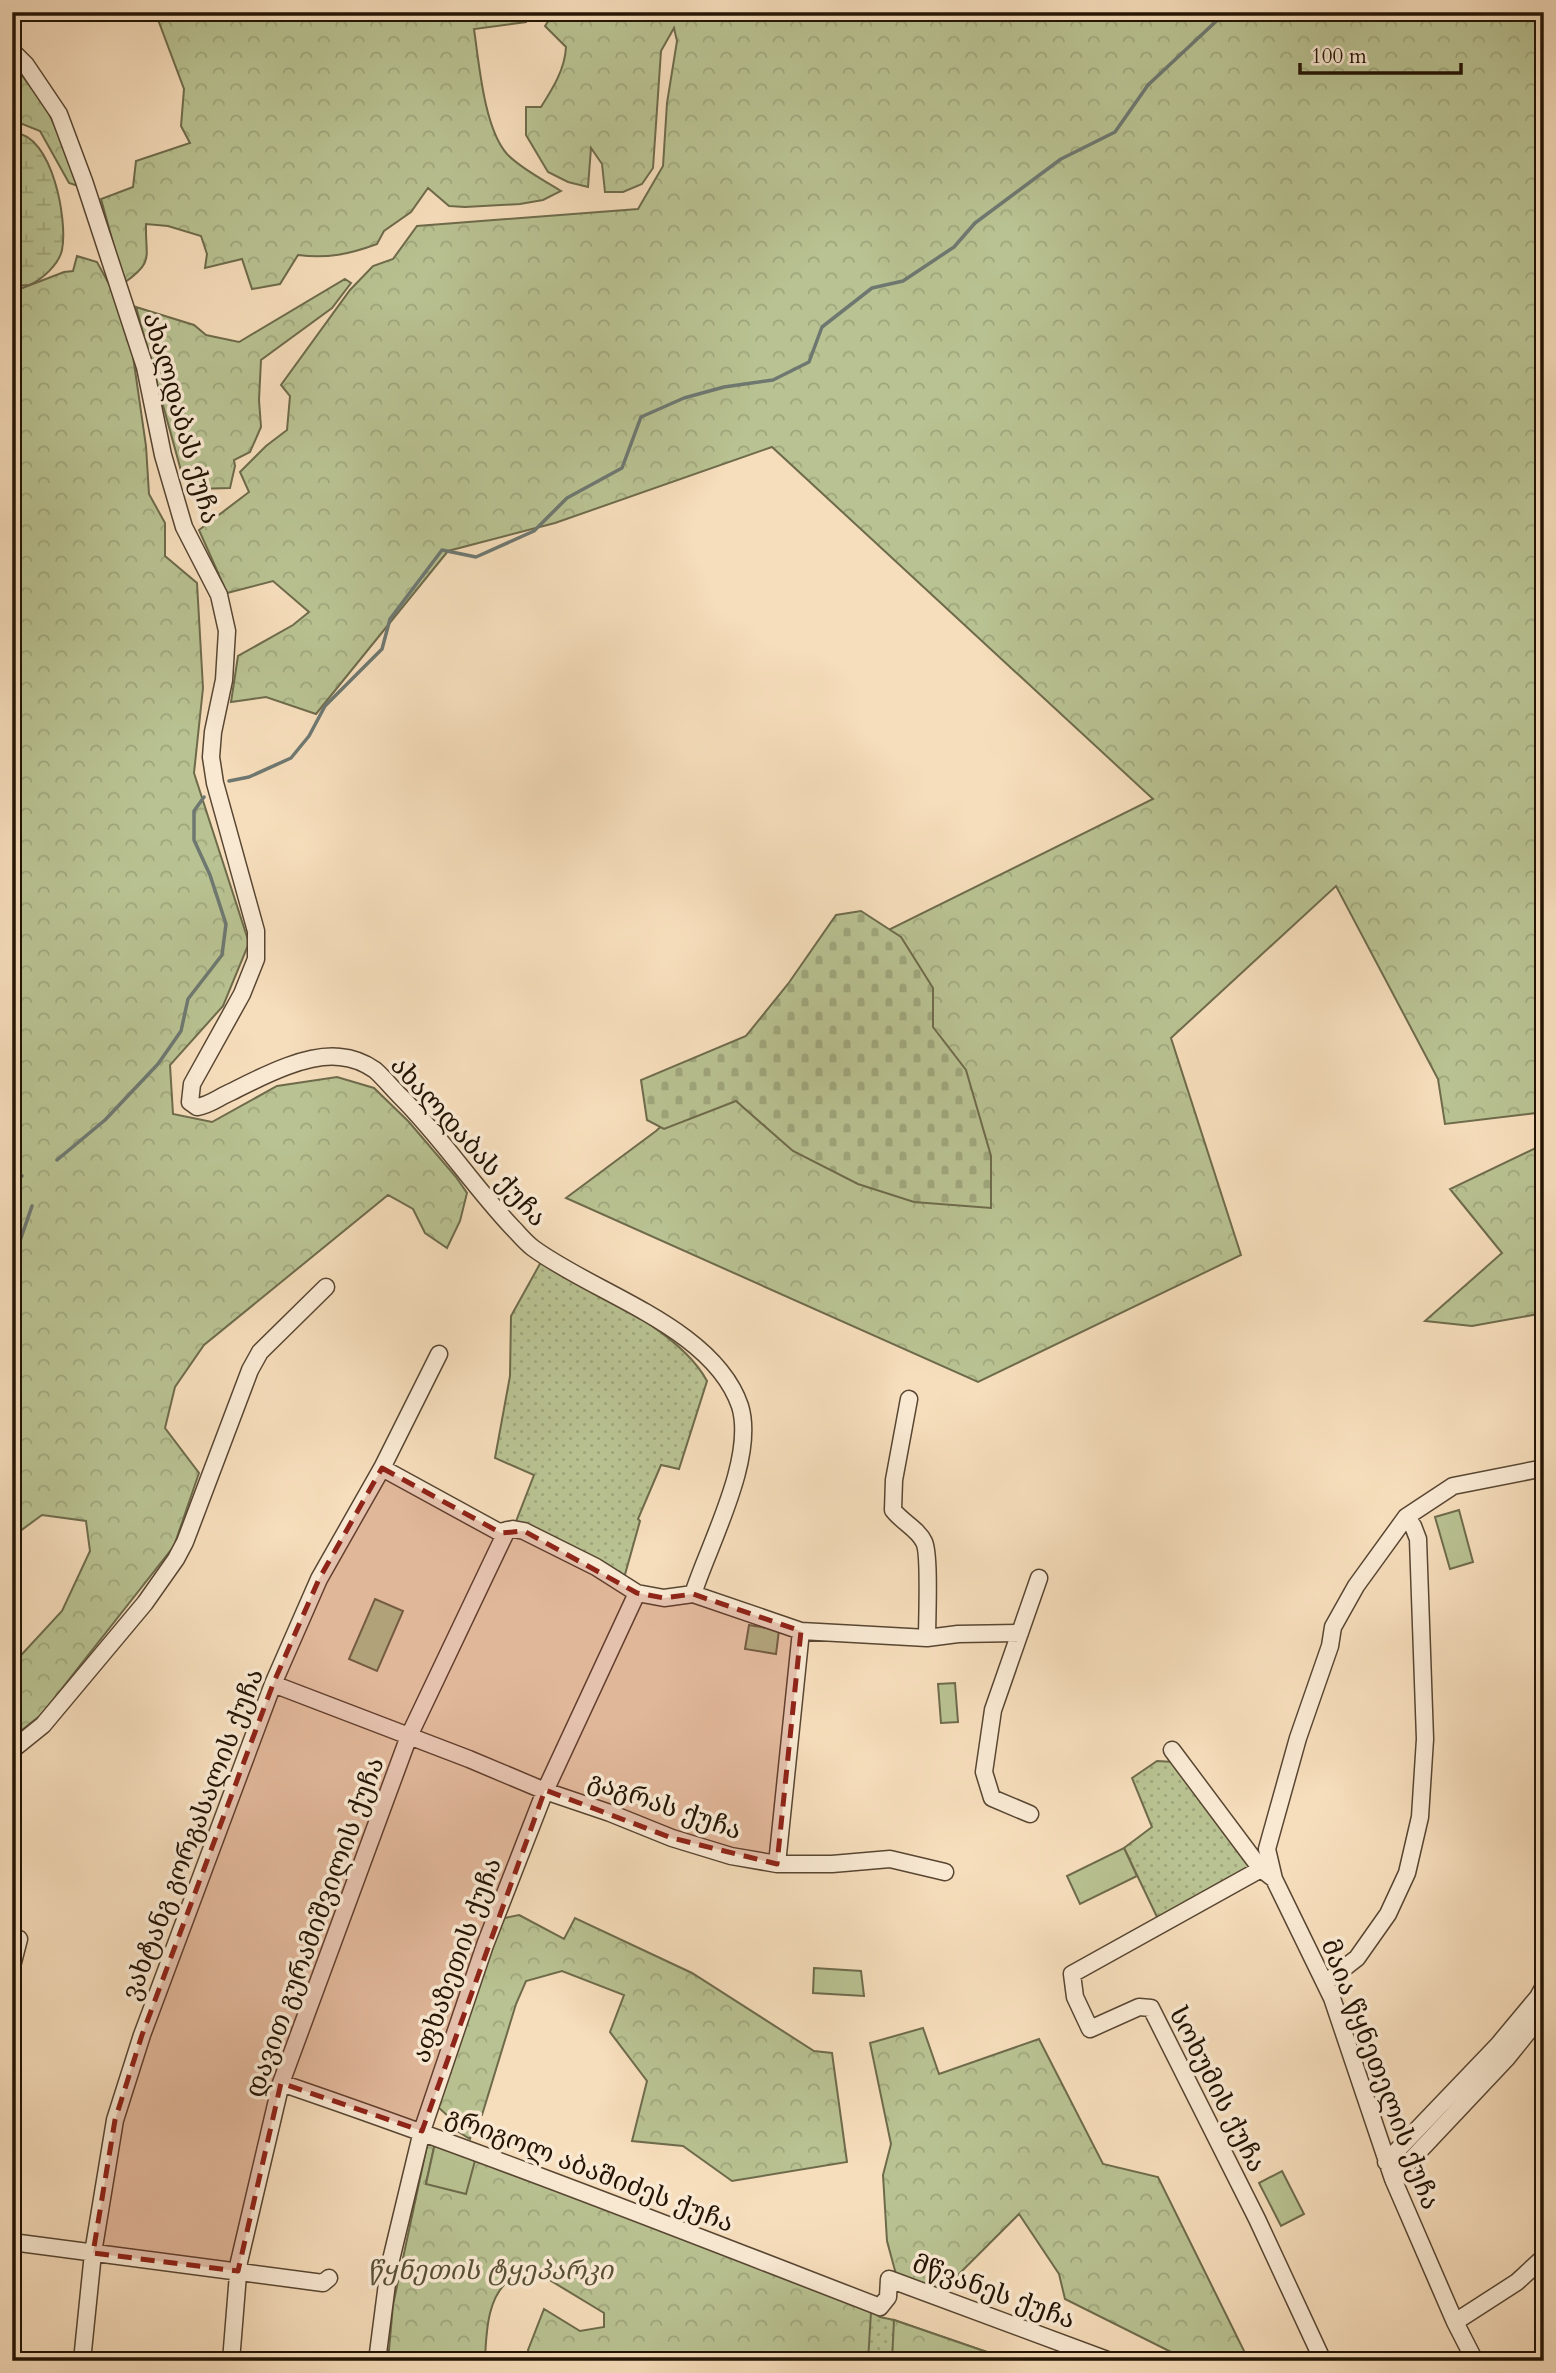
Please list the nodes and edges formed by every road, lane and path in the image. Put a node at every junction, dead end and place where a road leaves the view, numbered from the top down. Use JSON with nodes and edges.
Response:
{"nodes":[{"id":1,"x":12,"y":51,"type":"edge"},
{"id":2,"x":326,"y":1287,"type":"dead end"},
{"id":3,"x":439,"y":1354,"type":"dead end"},
{"id":4,"x":909,"y":1399,"type":"dead end"},
{"id":5,"x":382,"y":1468,"type":"junction"},
{"id":6,"x":1544,"y":1468,"type":"edge"},
{"id":7,"x":1406,"y":1517,"type":"junction"},
{"id":8,"x":507,"y":1530,"type":"junction"},
{"id":9,"x":1039,"y":1578,"type":"dead end"},
{"id":10,"x":637,"y":1593,"type":"junction"},
{"id":11,"x":692,"y":1594,"type":"junction"},
{"id":12,"x":802,"y":1631,"type":"junction"},
{"id":13,"x":1020,"y":1633,"type":"junction"},
{"id":14,"x":927,"y":1638,"type":"junction"},
{"id":15,"x":273,"y":1684,"type":"junction"},
{"id":16,"x":409,"y":1736,"type":"junction"},
{"id":17,"x":12,"y":1750,"type":"edge"},
{"id":18,"x":1172,"y":1750,"type":"dead end"},
{"id":19,"x":545,"y":1791,"type":"junction"},
{"id":20,"x":1030,"y":1814,"type":"dead end"},
{"id":21,"x":778,"y":1864,"type":"junction"},
{"id":22,"x":1261,"y":1869,"type":"junction"},
{"id":23,"x":945,"y":1872,"type":"dead end"},
{"id":24,"x":1274,"y":1879,"type":"junction"},
{"id":25,"x":19,"y":1939,"type":"dead end"},
{"id":26,"x":12,"y":1966,"type":"edge"},
{"id":27,"x":1325,"y":1983,"type":"junction"},
{"id":28,"x":1544,"y":1986,"type":"edge"},
{"id":29,"x":1544,"y":2012,"type":"edge"},
{"id":30,"x":281,"y":2082,"type":"junction"},
{"id":31,"x":1469,"y":2085,"type":"junction"},
{"id":32,"x":1442,"y":2114,"type":"junction"},
{"id":33,"x":422,"y":2131,"type":"junction"},
{"id":34,"x":1386,"y":2162,"type":"junction"},
{"id":35,"x":1393,"y":2179,"type":"junction"},
{"id":36,"x":12,"y":2242,"type":"edge"},
{"id":37,"x":93,"y":2253,"type":"junction"},
{"id":38,"x":1544,"y":2257,"type":"edge"},
{"id":39,"x":238,"y":2272,"type":"junction"},
{"id":40,"x":329,"y":2278,"type":"dead end"},
{"id":41,"x":880,"y":2307,"type":"joint"},
{"id":42,"x":1455,"y":2322,"type":"junction"},
{"id":43,"x":82,"y":2361,"type":"edge"},
{"id":44,"x":231,"y":2361,"type":"edge"},
{"id":45,"x":377,"y":2361,"type":"edge"},
{"id":46,"x":1110,"y":2361,"type":"edge"},
{"id":47,"x":1323,"y":2361,"type":"edge"},
{"id":48,"x":1475,"y":2361,"type":"edge"}],
"edges":[{"from":1,"to":11,"type":"street","name":"ახალდაბას ქუჩა"},
{"from":2,"to":17,"type":"street"},
{"from":3,"to":5,"type":"street","name":"ვახტანგ გორგასალის ქუჩა"},
{"from":4,"to":14,"type":"street"},
{"from":5,"to":8,"type":"street"},
{"from":5,"to":15,"type":"street","name":"ვახტანგ გორგასალის ქუჩა"},
{"from":6,"to":7,"type":"street","name":"მაია წყნეთელის ქუჩა"},
{"from":7,"to":24,"type":"street","name":"მაია წყნეთელის ქუჩა"},
{"from":7,"to":27,"type":"street"},
{"from":8,"to":10,"type":"street"},
{"from":8,"to":16,"type":"street","name":"დავით გურამიშვილის ქუჩა"},
{"from":9,"to":13,"type":"street"},
{"from":10,"to":11,"type":"street"},
{"from":10,"to":19,"type":"street","name":"აფხაზეთის ქუჩა"},
{"from":11,"to":12,"type":"street"},
{"from":12,"to":14,"type":"street"},
{"from":12,"to":21,"type":"street","name":"გაგრას ქუჩა"},
{"from":13,"to":14,"type":"street"},
{"from":13,"to":20,"type":"street"},
{"from":15,"to":16,"type":"street","name":"გაგრას ქუჩა"},
{"from":15,"to":37,"type":"street","name":"ვახტანგ გორგასალის ქუჩა"},
{"from":16,"to":19,"type":"street","name":"გაგრას ქუჩა"},
{"from":16,"to":30,"type":"street","name":"დავით გურამიშვილის ქუჩა"},
{"from":18,"to":22,"type":"street"},
{"from":19,"to":21,"type":"street","name":"გაგრას ქუჩა"},
{"from":19,"to":33,"type":"street","name":"აფხაზეთის ქუჩა"},
{"from":21,"to":23,"type":"street"},
{"from":22,"to":24,"type":"street"},
{"from":22,"to":47,"type":"street","name":"სოხუმის ქუჩა"},
{"from":24,"to":27,"type":"street","name":"მაია წყნეთელის ქუჩა"},
{"from":25,"to":26,"type":"street"},
{"from":27,"to":34,"type":"street","name":"მაია წყნეთელის ქუჩა"},
{"from":28,"to":31,"type":"street"},
{"from":29,"to":31,"type":"street"},
{"from":30,"to":33,"type":"street","name":"გრიგოლ აბაშიძეს ქუჩა"},
{"from":30,"to":39,"type":"street","name":"დავით გურამიშვილის ქუჩა"},
{"from":31,"to":32,"type":"street"},
{"from":32,"to":34,"type":"street"},
{"from":32,"to":35,"type":"street"},
{"from":33,"to":41,"type":"street","name":"გრიგოლ აბაშიძეს ქუჩა"},
{"from":33,"to":45,"type":"street","name":"აფხაზეთის ქუჩა"},
{"from":34,"to":35,"type":"street","name":"მაია წყნეთელის ქუჩა"},
{"from":35,"to":42,"type":"street","name":"მაია წყნეთელის ქუჩა"},
{"from":36,"to":37,"type":"street"},
{"from":37,"to":39,"type":"street"},
{"from":37,"to":43,"type":"street","name":"ვახტანგ გორგასალის ქუჩა"},
{"from":38,"to":42,"type":"street"},
{"from":39,"to":40,"type":"street"},
{"from":39,"to":44,"type":"street","name":"დავით გურამიშვილის ქუჩა"},
{"from":41,"to":46,"type":"street","name":"მწვანეს ქუჩა"},
{"from":42,"to":48,"type":"street","name":"მაია წყნეთელის ქუჩა"}]}
